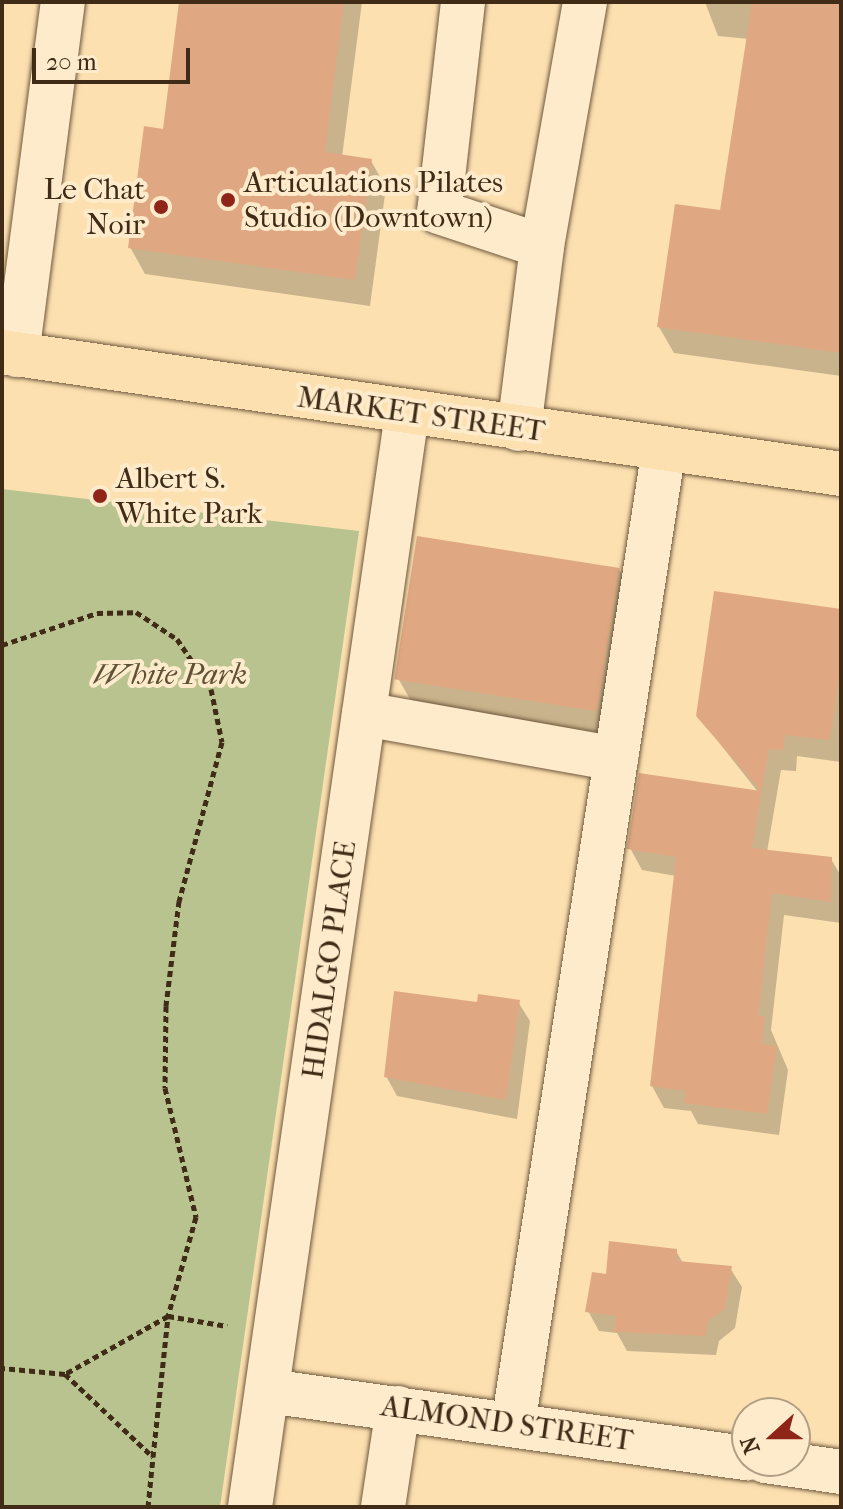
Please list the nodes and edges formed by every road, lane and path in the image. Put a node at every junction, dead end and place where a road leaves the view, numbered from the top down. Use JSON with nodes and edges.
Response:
{"nodes":[{"id":1,"x":463,"y":2,"type":"edge"},
{"id":2,"x":585,"y":2,"type":"edge"},
{"id":3,"x":58,"y":3,"type":"edge"},
{"id":4,"x":542,"y":246,"type":"junction"},
{"id":5,"x":10,"y":354,"type":"edge"},
{"id":6,"x":407,"y":413,"type":"junction"},
{"id":7,"x":519,"y":429,"type":"junction"},
{"id":8,"x":664,"y":449,"type":"junction"},
{"id":9,"x":841,"y":474,"type":"edge"},
{"id":10,"x":2,"y":645,"type":"edge"},
{"id":11,"x":364,"y":714,"type":"junction"},
{"id":12,"x":616,"y":759,"type":"junction"},
{"id":13,"x":168,"y":1316,"type":"junction"},
{"id":14,"x":276,"y":1335,"type":"junction"},
{"id":15,"x":2,"y":1368,"type":"edge"},
{"id":16,"x":65,"y":1374,"type":"junction"},
{"id":17,"x":268,"y":1391,"type":"junction"},
{"id":18,"x":398,"y":1408,"type":"junction"},
{"id":19,"x":513,"y":1425,"type":"junction"},
{"id":20,"x":731,"y":1456,"type":"edge"},
{"id":21,"x":153,"y":1457,"type":"junction"},
{"id":22,"x":811,"y":1468,"type":"edge"},
{"id":23,"x":841,"y":1472,"type":"edge"},
{"id":24,"x":148,"y":1507,"type":"edge"},
{"id":25,"x":250,"y":1507,"type":"edge"},
{"id":26,"x":383,"y":1507,"type":"edge"}],
"edges":[{"from":1,"to":4,"type":"street"},
{"from":2,"to":4,"type":"street"},
{"from":3,"to":5,"type":"street"},
{"from":4,"to":7,"type":"street"},
{"from":5,"to":6,"type":"main road","name":"MARKET STREET"},
{"from":6,"to":7,"type":"main road","name":"MARKET STREET"},
{"from":6,"to":11,"type":"street","name":"HIDALGO PLACE"},
{"from":7,"to":8,"type":"main road","name":"MARKET STREET"},
{"from":8,"to":9,"type":"main road","name":"MARKET STREET"},
{"from":8,"to":12,"type":"street"},
{"from":10,"to":13,"type":"path"},
{"from":11,"to":12,"type":"street"},
{"from":11,"to":14,"type":"street","name":"HIDALGO PLACE"},
{"from":12,"to":19,"type":"street"},
{"from":13,"to":14,"type":"path"},
{"from":13,"to":16,"type":"path"},
{"from":13,"to":21,"type":"path"},
{"from":14,"to":17,"type":"street","name":"HIDALGO PLACE"},
{"from":15,"to":16,"type":"path"},
{"from":16,"to":21,"type":"path"},
{"from":17,"to":18,"type":"street","name":"ALMOND STREET"},
{"from":17,"to":25,"type":"street","name":"HIDALGO PLACE"},
{"from":18,"to":19,"type":"street","name":"ALMOND STREET"},
{"from":18,"to":26,"type":"street"},
{"from":19,"to":20,"type":"street","name":"ALMOND STREET"},
{"from":21,"to":24,"type":"path"},
{"from":22,"to":23,"type":"street"}]}
